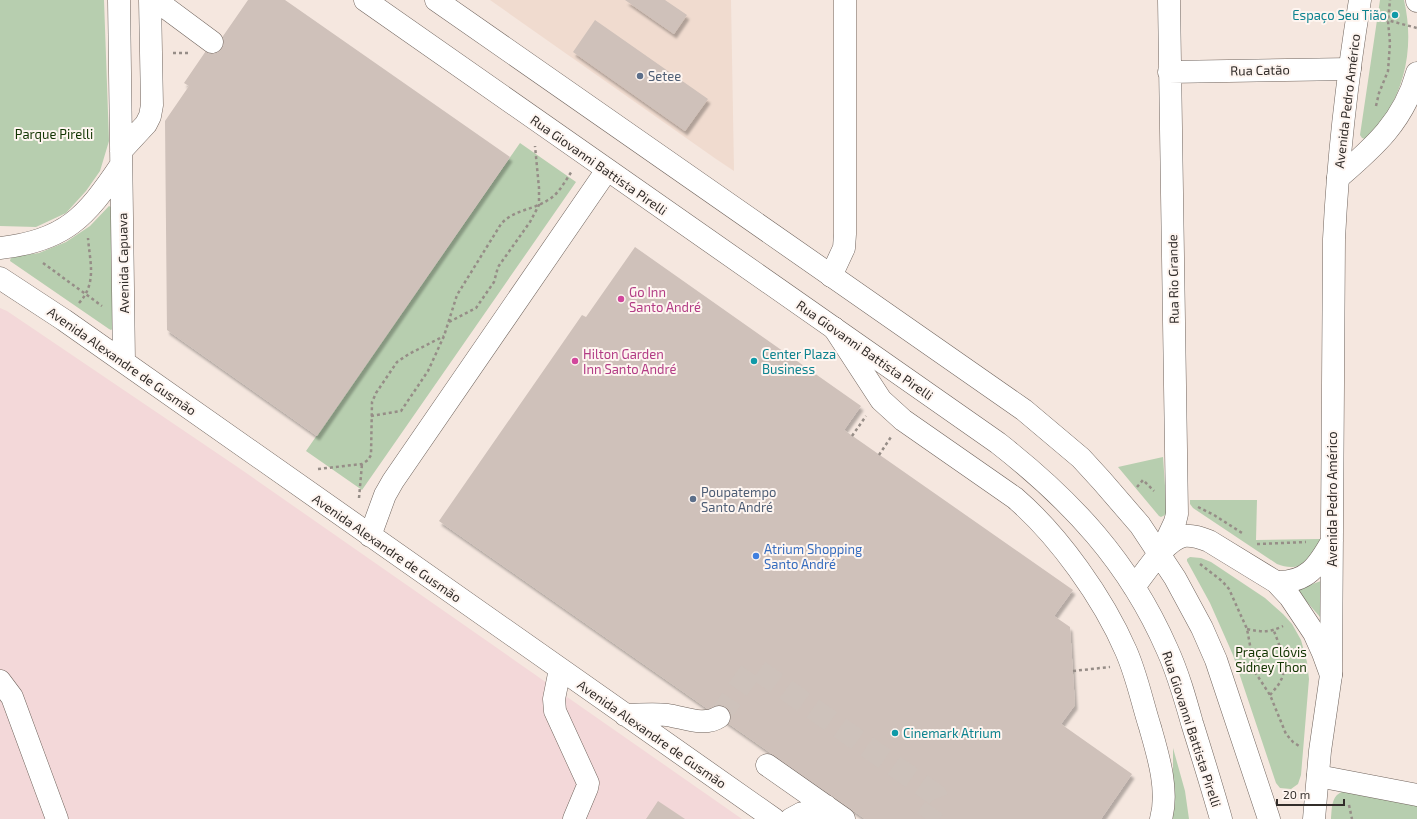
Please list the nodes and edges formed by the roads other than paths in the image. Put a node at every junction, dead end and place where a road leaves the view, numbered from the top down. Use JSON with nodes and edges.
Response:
{"nodes":[{"id":1,"x":119,"y":0,"type":"edge"},
{"id":2,"x":365,"y":0,"type":"edge"},
{"id":3,"x":436,"y":0,"type":"edge"},
{"id":4,"x":845,"y":0,"type":"edge"},
{"id":5,"x":1169,"y":0,"type":"edge"},
{"id":6,"x":152,"y":2,"type":"edge"},
{"id":7,"x":1359,"y":5,"type":"edge"},
{"id":8,"x":189,"y":25,"type":"junction"},
{"id":9,"x":151,"y":41,"type":"junction"},
{"id":10,"x":212,"y":42,"type":"dead end"},
{"id":11,"x":1350,"y":69,"type":"junction"},
{"id":12,"x":1169,"y":72,"type":"junction"},
{"id":13,"x":1417,"y":73,"type":"edge"},
{"id":14,"x":121,"y":158,"type":"junction"},
{"id":15,"x":607,"y":170,"type":"junction"},
{"id":16,"x":1338,"y":178,"type":"junction"},
{"id":17,"x":10,"y":246,"type":"edge"},
{"id":18,"x":831,"y":276,"type":"junction"},
{"id":19,"x":0,"y":278,"type":"edge"},
{"id":20,"x":834,"y":328,"type":"junction"},
{"id":21,"x":124,"y":362,"type":"junction"},
{"id":22,"x":370,"y":536,"type":"junction"},
{"id":23,"x":1332,"y":542,"type":"junction"},
{"id":24,"x":1160,"y":554,"type":"junction"},
{"id":25,"x":1276,"y":582,"type":"junction"},
{"id":26,"x":1134,"y":587,"type":"junction"},
{"id":27,"x":560,"y":669,"type":"junction"},
{"id":28,"x":1331,"y":675,"type":"junction"},
{"id":29,"x":0,"y":681,"type":"edge"},
{"id":30,"x":625,"y":715,"type":"junction"},
{"id":31,"x":719,"y":717,"type":"tunnel mouth"},
{"id":32,"x":767,"y":765,"type":"dead end"},
{"id":33,"x":1318,"y":776,"type":"junction"},
{"id":34,"x":1417,"y":795,"type":"edge"},
{"id":35,"x":826,"y":806,"type":"junction"},
{"id":36,"x":58,"y":819,"type":"edge"},
{"id":37,"x":574,"y":819,"type":"edge"},
{"id":38,"x":774,"y":819,"type":"edge"},
{"id":39,"x":791,"y":819,"type":"edge"},
{"id":40,"x":844,"y":819,"type":"edge"},
{"id":41,"x":1161,"y":819,"type":"edge"},
{"id":42,"x":1221,"y":819,"type":"edge"},
{"id":43,"x":1269,"y":819,"type":"edge"},
{"id":44,"x":1314,"y":819,"type":"edge"}],
"edges":[{"from":1,"to":14,"type":"main road","name":"Avenida Capuava"},
{"from":2,"to":15,"type":"main road","name":"Rua Giovanni Battista Pirelli"},
{"from":3,"to":18,"type":"main road"},
{"from":4,"to":18,"type":"main road"},
{"from":5,"to":12,"type":"main road","name":"Rua Rio Grande"},
{"from":6,"to":8,"type":"main road"},
{"from":6,"to":9,"type":"main road"},
{"from":7,"to":11,"type":"main road","name":"Avenida Pedro Américo"},
{"from":8,"to":9,"type":"main road"},
{"from":8,"to":10,"type":"main road"},
{"from":9,"to":14,"type":"main road"},
{"from":11,"to":12,"type":"main road","name":"Rua Catão"},
{"from":11,"to":16,"type":"main road","name":"Avenida Pedro Américo"},
{"from":12,"to":24,"type":"main road","name":"Rua Rio Grande"},
{"from":13,"to":16,"type":"main road","name":"Avenida Pedro Américo"},
{"from":14,"to":17,"type":"main road"},
{"from":14,"to":21,"type":"main road","name":"Avenida Capuava"},
{"from":15,"to":20,"type":"main road","name":"Rua Giovanni Battista Pirelli"},
{"from":15,"to":22,"type":"main road"},
{"from":16,"to":23,"type":"main road","name":"Avenida Pedro Américo"},
{"from":18,"to":24,"type":"main road"},
{"from":19,"to":21,"type":"main road","name":"Avenida Alexandre de Gusmão"},
{"from":20,"to":26,"type":"main road","name":"Rua Giovanni Battista Pirelli"},
{"from":20,"to":41,"type":"main road"},
{"from":21,"to":22,"type":"main road","name":"Avenida Alexandre de Gusmão"},
{"from":22,"to":27,"type":"main road","name":"Avenida Alexandre de Gusmão"},
{"from":23,"to":25,"type":"main road"},
{"from":23,"to":28,"type":"main road","name":"Avenida Pedro Américo"},
{"from":24,"to":25,"type":"main road"},
{"from":24,"to":26,"type":"main road"},
{"from":24,"to":43,"type":"main road"},
{"from":25,"to":28,"type":"main road"},
{"from":26,"to":42,"type":"main road","name":"Rua Giovanni Battista Pirelli"},
{"from":27,"to":30,"type":"main road","name":"Avenida Alexandre de Gusmão"},
{"from":27,"to":37,"type":"main road"},
{"from":28,"to":33,"type":"main road","name":"Avenida Pedro Américo"},
{"from":29,"to":36,"type":"main road"},
{"from":30,"to":31,"type":"main road"},
{"from":30,"to":38,"type":"main road","name":"Avenida Alexandre de Gusmão"},
{"from":32,"to":35,"type":"main road"},
{"from":33,"to":34,"type":"main road"},
{"from":33,"to":44,"type":"main road","name":"Avenida Pedro Américo"},
{"from":35,"to":39,"type":"main road"},
{"from":35,"to":40,"type":"main road"}]}
